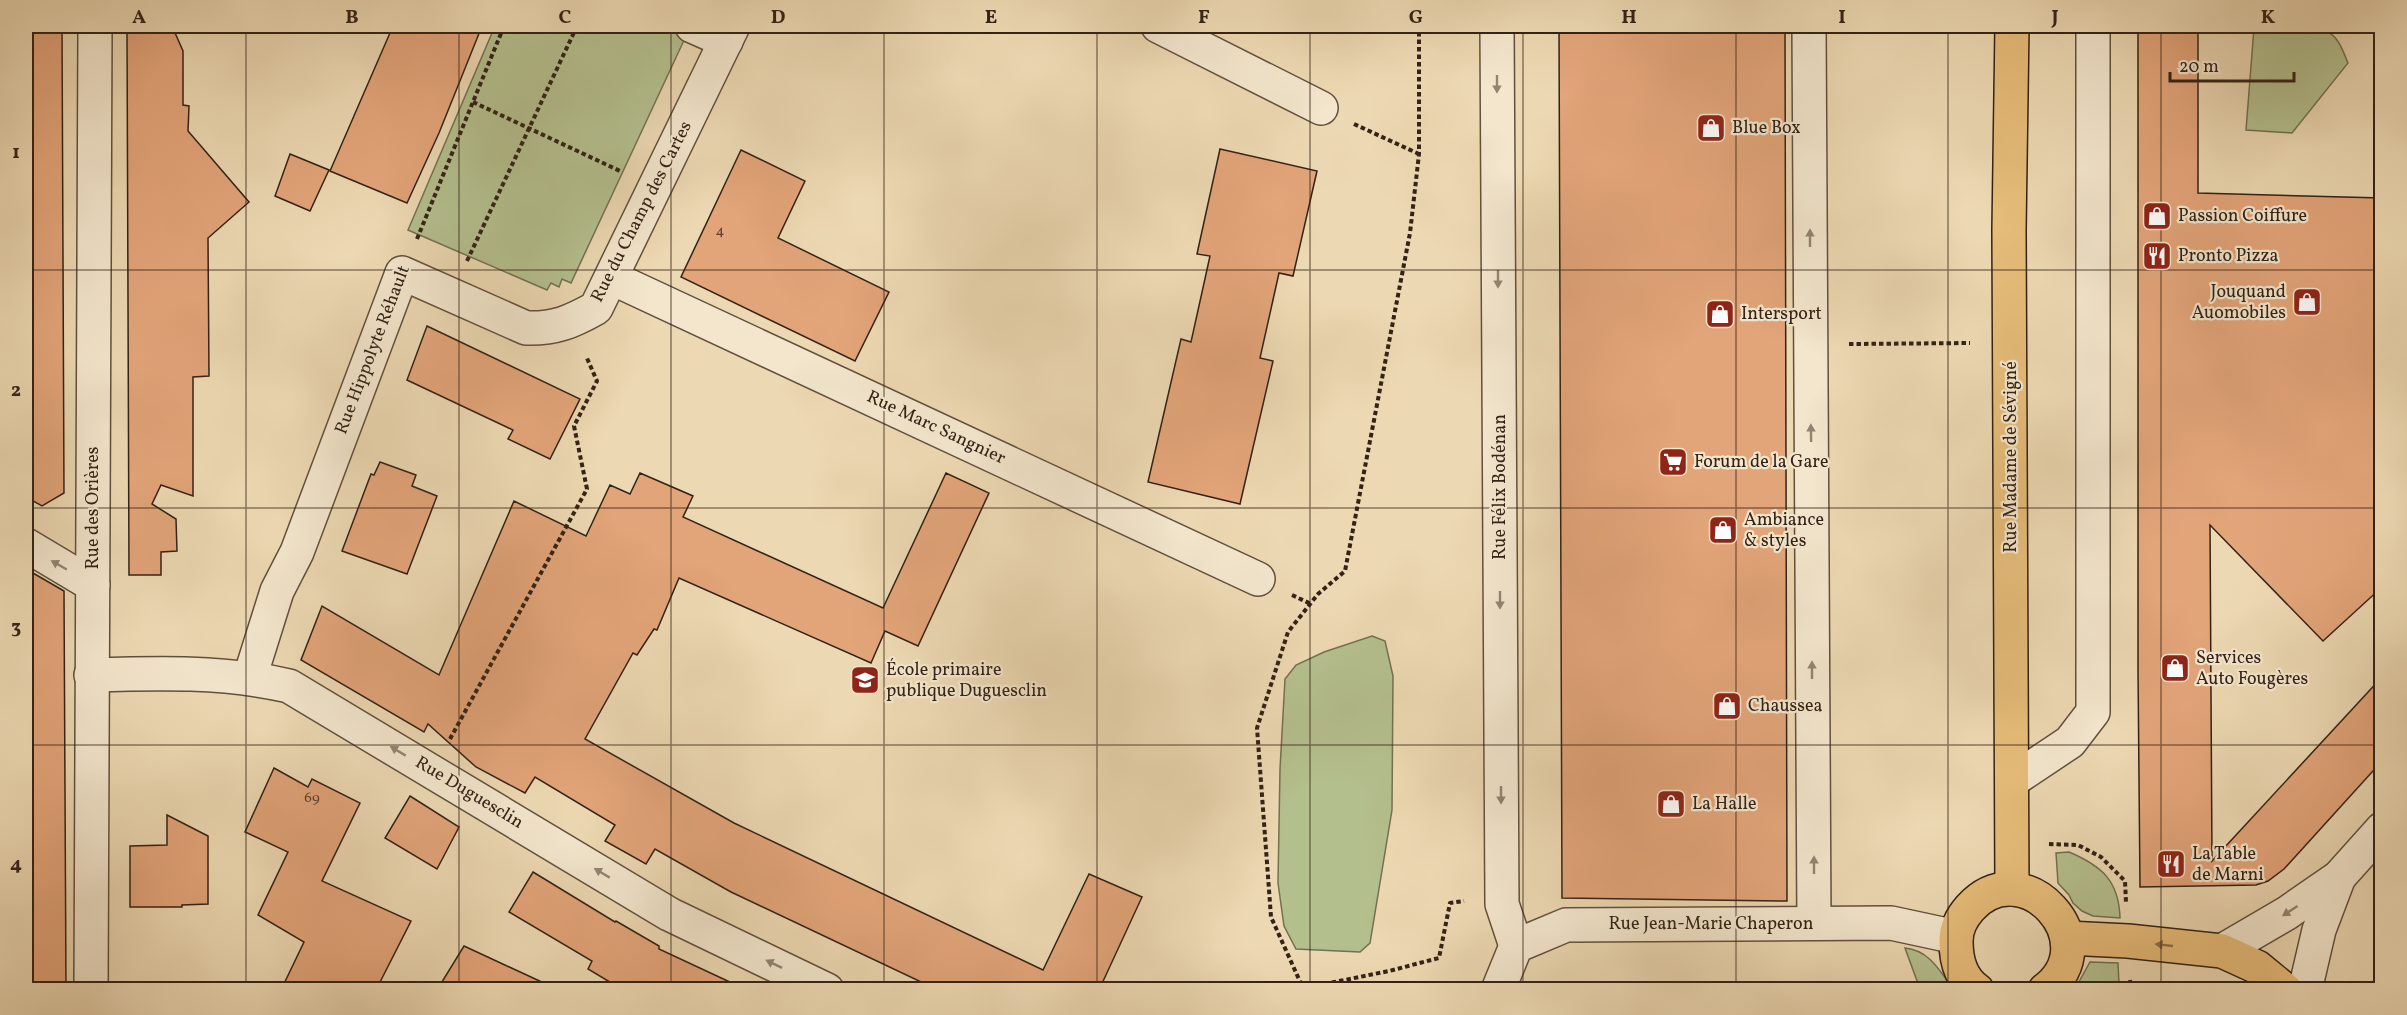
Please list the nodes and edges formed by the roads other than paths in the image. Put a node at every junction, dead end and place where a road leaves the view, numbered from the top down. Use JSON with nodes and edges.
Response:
{"nodes":[{"id":1,"x":95,"y":26,"type":"edge"},
{"id":2,"x":692,"y":26,"type":"edge"},
{"id":3,"x":1158,"y":26,"type":"edge"},
{"id":4,"x":1497,"y":26,"type":"edge"},
{"id":5,"x":1809,"y":26,"type":"edge"},
{"id":6,"x":2012,"y":26,"type":"edge"},
{"id":7,"x":2093,"y":26,"type":"edge"},
{"id":8,"x":730,"y":33,"type":"edge"},
{"id":9,"x":1321,"y":108,"type":"road end"},
{"id":10,"x":402,"y":273,"type":"joint"},
{"id":11,"x":612,"y":278,"type":"junction"},
{"id":12,"x":26,"y":545,"type":"edge"},
{"id":13,"x":1258,"y":579,"type":"dead end"},
{"id":14,"x":93,"y":585,"type":"junction"},
{"id":15,"x":92,"y":675,"type":"junction"},
{"id":16,"x":250,"y":677,"type":"junction"},
{"id":17,"x":2013,"y":780,"type":"junction"},
{"id":18,"x":2382,"y":829,"type":"edge"},
{"id":19,"x":2338,"y":878,"type":"junction"},
{"id":20,"x":2012,"y":890,"type":"junction"},
{"id":21,"x":1814,"y":923,"type":"junction"},
{"id":22,"x":1956,"y":937,"type":"junction"},
{"id":23,"x":2067,"y":938,"type":"junction"},
{"id":24,"x":1516,"y":946,"type":"junction"},
{"id":25,"x":2222,"y":951,"type":"junction"},
{"id":26,"x":91,"y":990,"type":"edge"},
{"id":27,"x":827,"y":990,"type":"edge"},
{"id":28,"x":1498,"y":990,"type":"edge"},
{"id":29,"x":1977,"y":990,"type":"edge"},
{"id":30,"x":2045,"y":990,"type":"edge"},
{"id":31,"x":2285,"y":990,"type":"edge"},
{"id":32,"x":2305,"y":990,"type":"edge"}],
"edges":[{"from":1,"to":14,"type":"street","name":"Rue des Orières"},
{"from":2,"to":8,"type":"street"},
{"from":3,"to":9,"type":"street"},
{"from":4,"to":24,"type":"street","name":"Rue Félix Bodénan","one_way":true},
{"from":21,"to":5,"type":"street","one_way":true},
{"from":6,"to":17,"type":"main road","name":"Rue Madame de Sévigné"},
{"from":7,"to":17,"type":"street"},
{"from":8,"to":11,"type":"street","name":"Rue du Champ des Cartes"},
{"from":10,"to":11,"type":"street","name":"Rue du Champ des Cartes"},
{"from":10,"to":16,"type":"street","name":"Rue Hippolyte Réhault"},
{"from":11,"to":13,"type":"street","name":"Rue Marc Sangnier"},
{"from":14,"to":12,"type":"street","one_way":true},
{"from":14,"to":15,"type":"street","name":"Rue des Orières"},
{"from":15,"to":16,"type":"street","name":"Rue Duguesclin"},
{"from":15,"to":26,"type":"street","name":"Rue des Orières"},
{"from":27,"to":16,"type":"street","name":"Rue Duguesclin","one_way":true},
{"from":17,"to":20,"type":"main road","name":"Rue Madame de Sévigné"},
{"from":18,"to":19,"type":"street"},
{"from":19,"to":25,"type":"street","one_way":true},
{"from":19,"to":32,"type":"street"},
{"from":20,"to":22,"type":"main road"},
{"from":20,"to":23,"type":"main road"},
{"from":21,"to":22,"type":"street","name":"Rue Jean-Marie Chaperon"},
{"from":21,"to":24,"type":"street","name":"Rue Jean-Marie Chaperon"},
{"from":22,"to":29,"type":"main road"},
{"from":25,"to":23,"type":"main road","one_way":true},
{"from":23,"to":30,"type":"main road"},
{"from":24,"to":28,"type":"street"},
{"from":25,"to":31,"type":"main road"}]}
